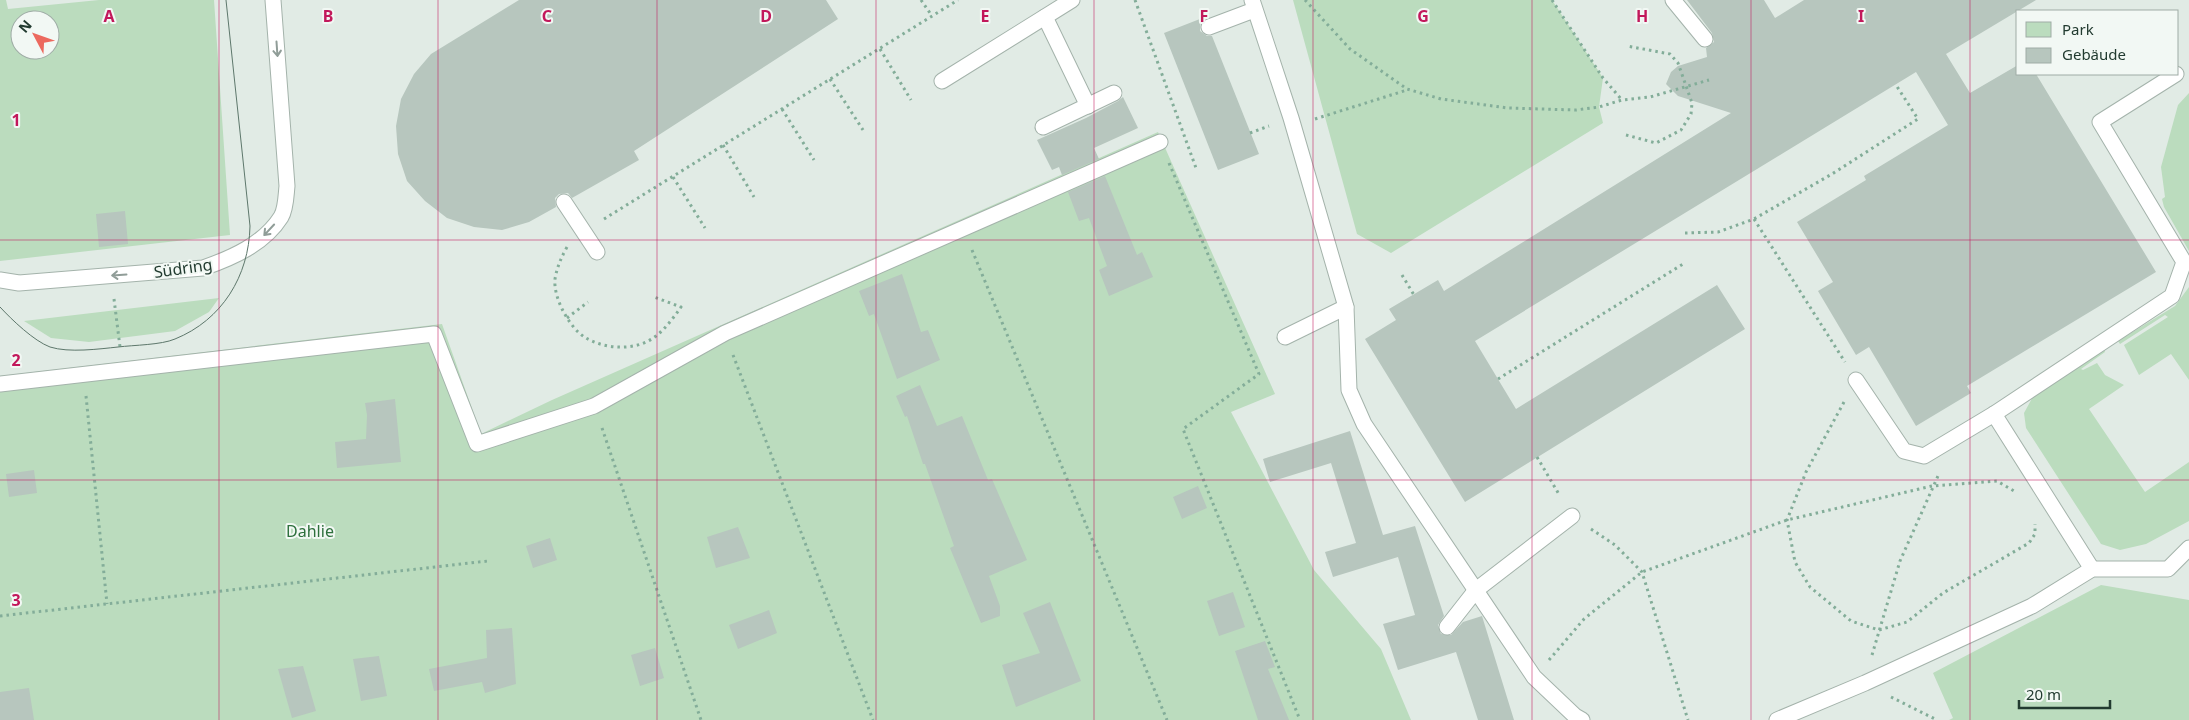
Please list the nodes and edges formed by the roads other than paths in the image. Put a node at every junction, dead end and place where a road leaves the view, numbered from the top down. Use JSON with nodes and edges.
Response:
{"nodes":[{"id":1,"x":273,"y":0,"type":"edge"},
{"id":2,"x":1072,"y":0,"type":"edge"},
{"id":3,"x":1673,"y":0,"type":"edge"},
{"id":4,"x":1253,"y":5,"type":"edge"},
{"id":5,"x":1045,"y":17,"type":"junction"},
{"id":6,"x":1209,"y":27,"type":"dead end"},
{"id":7,"x":1704,"y":39,"type":"dead end"},
{"id":8,"x":2174,"y":75,"type":"edge"},
{"id":9,"x":942,"y":81,"type":"dead end"},
{"id":10,"x":1114,"y":93,"type":"dead end"},
{"id":11,"x":1088,"y":106,"type":"junction"},
{"id":12,"x":1043,"y":127,"type":"dead end"},
{"id":13,"x":1160,"y":142,"type":"road end"},
{"id":14,"x":564,"y":202,"type":"dead end"},
{"id":15,"x":596,"y":252,"type":"dead end"},
{"id":16,"x":0,"y":280,"type":"edge"},
{"id":17,"x":1346,"y":307,"type":"junction"},
{"id":18,"x":1285,"y":337,"type":"dead end"},
{"id":19,"x":1856,"y":380,"type":"road end"},
{"id":20,"x":0,"y":384,"type":"edge"},
{"id":21,"x":1994,"y":414,"type":"junction"},
{"id":22,"x":1572,"y":516,"type":"road end"},
{"id":23,"x":2189,"y":548,"type":"edge"},
{"id":24,"x":2092,"y":569,"type":"junction"},
{"id":25,"x":1476,"y":590,"type":"junction"},
{"id":26,"x":1447,"y":627,"type":"dead end"},
{"id":27,"x":1582,"y":720,"type":"edge"},
{"id":28,"x":1778,"y":720,"type":"edge"}],
"edges":[{"from":1,"to":16,"type":"lane","name":"Südring","one_way":true},
{"from":2,"to":5,"type":"lane"},
{"from":3,"to":7,"type":"lane"},
{"from":4,"to":6,"type":"lane"},
{"from":4,"to":17,"type":"lane"},
{"from":5,"to":9,"type":"lane"},
{"from":5,"to":11,"type":"lane"},
{"from":8,"to":21,"type":"lane"},
{"from":10,"to":11,"type":"lane"},
{"from":11,"to":12,"type":"lane"},
{"from":13,"to":20,"type":"lane"},
{"from":14,"to":15,"type":"lane"},
{"from":17,"to":18,"type":"lane"},
{"from":17,"to":25,"type":"lane"},
{"from":19,"to":21,"type":"lane"},
{"from":21,"to":24,"type":"lane"},
{"from":22,"to":25,"type":"lane"},
{"from":23,"to":24,"type":"lane"},
{"from":24,"to":28,"type":"lane"},
{"from":25,"to":26,"type":"lane"},
{"from":25,"to":27,"type":"lane"}]}
